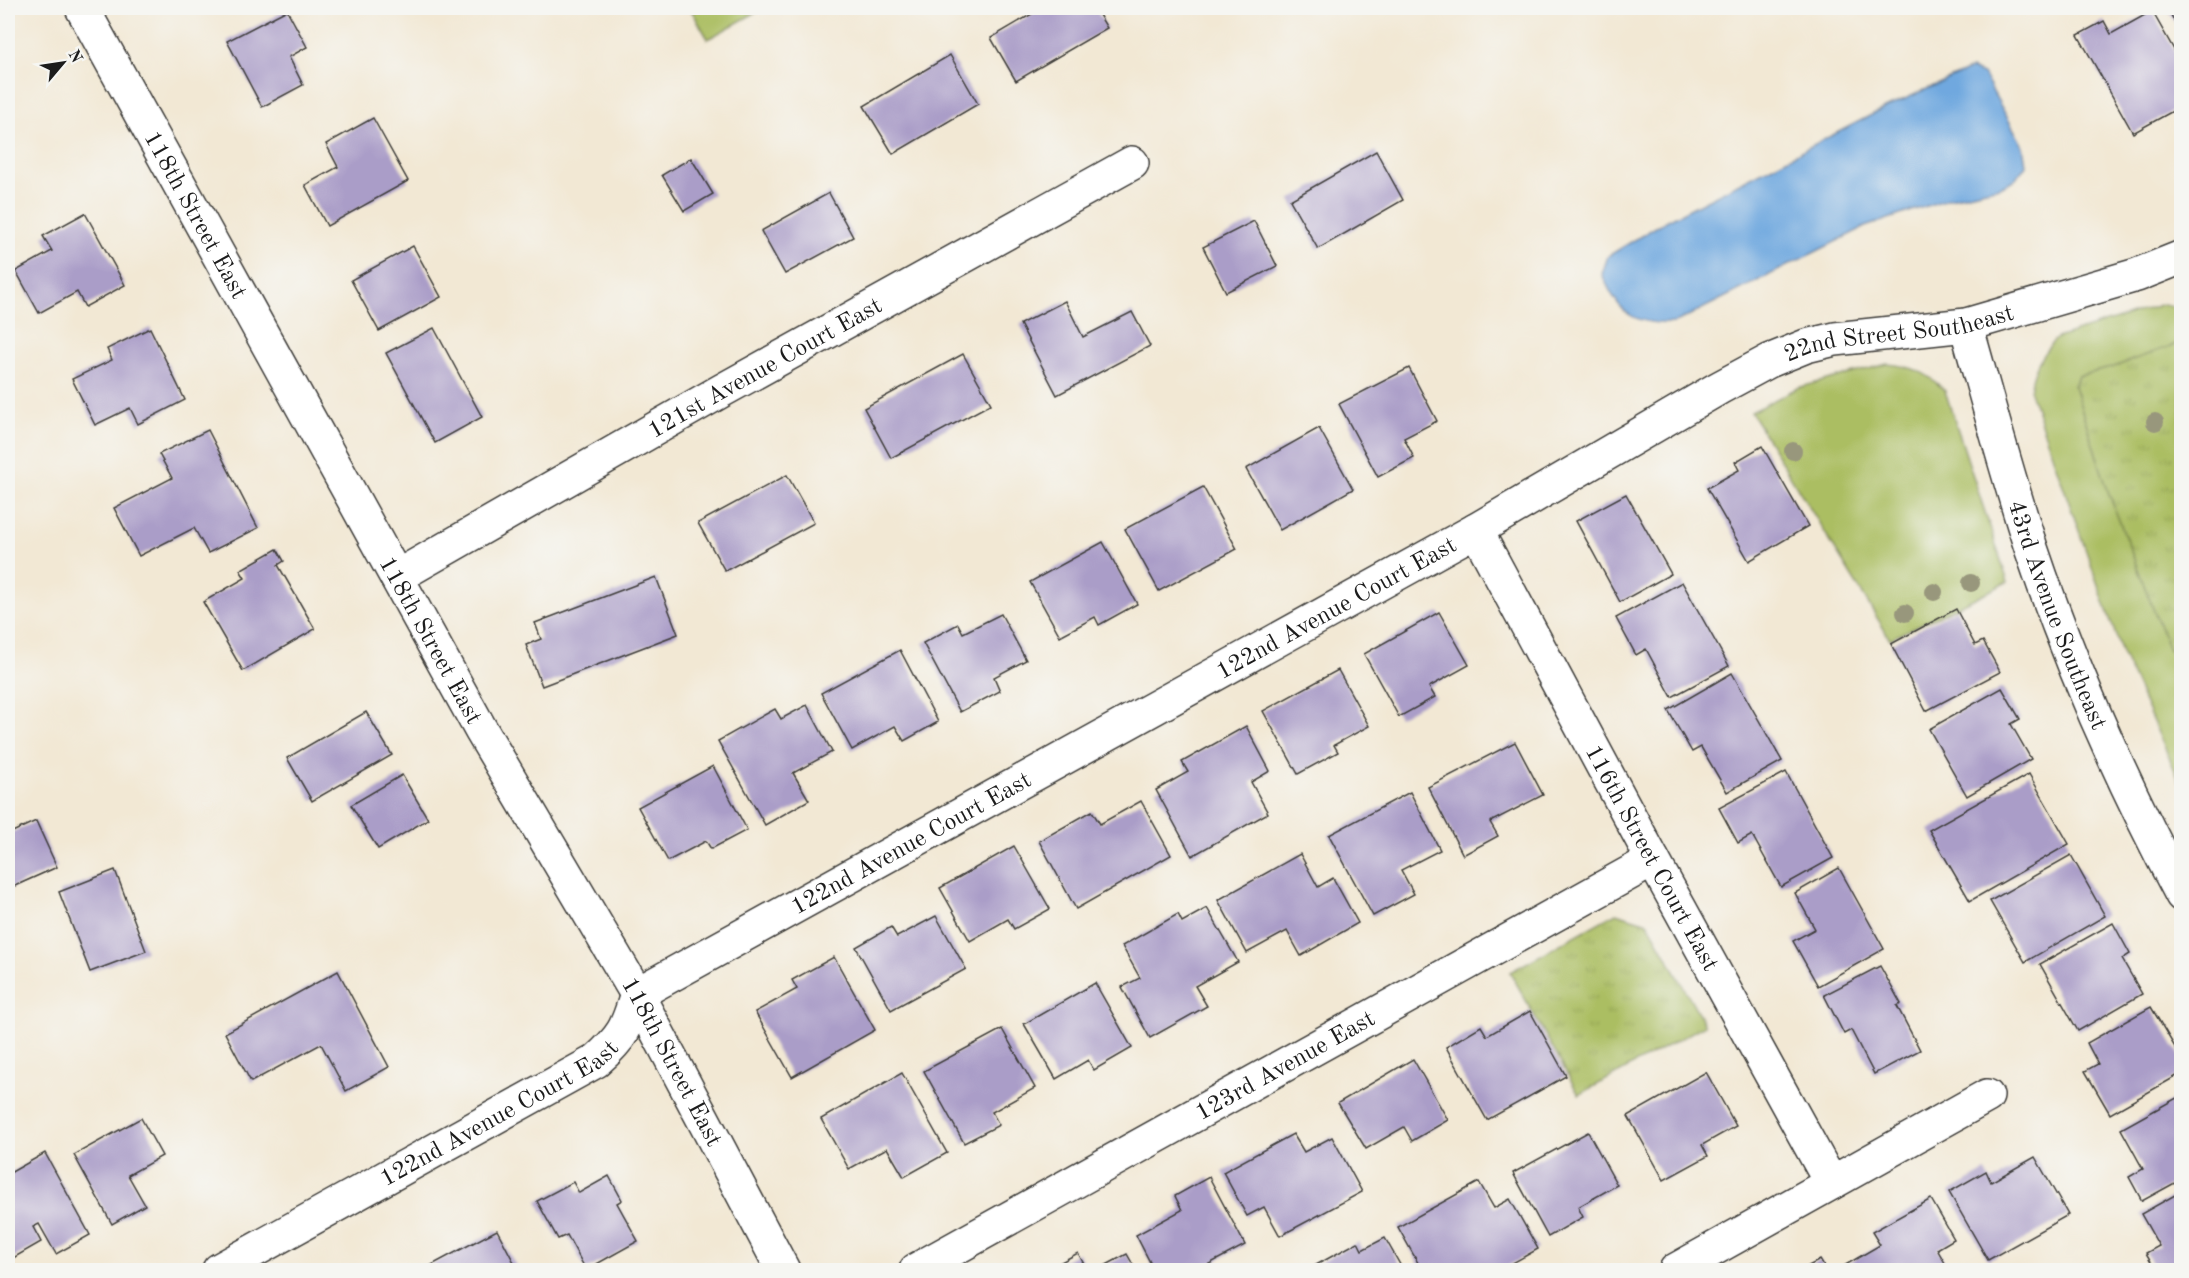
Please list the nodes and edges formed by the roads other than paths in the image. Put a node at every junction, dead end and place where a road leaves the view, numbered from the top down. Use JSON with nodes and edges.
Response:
{"nodes":[{"id":1,"x":82,"y":8,"type":"edge"},
{"id":2,"x":1132,"y":164,"type":"dead end"},
{"id":3,"x":2181,"y":257,"type":"edge"},
{"id":4,"x":1966,"y":325,"type":"junction"},
{"id":5,"x":1631,"y":441,"type":"joint"},
{"id":6,"x":1476,"y":530,"type":"junction"},
{"id":7,"x":398,"y":576,"type":"junction"},
{"id":8,"x":1653,"y":860,"type":"junction"},
{"id":9,"x":2181,"y":895,"type":"edge"},
{"id":10,"x":637,"y":994,"type":"junction"},
{"id":11,"x":1987,"y":1096,"type":"dead end"},
{"id":12,"x":1831,"y":1184,"type":"junction"},
{"id":13,"x":219,"y":1270,"type":"edge"},
{"id":14,"x":783,"y":1270,"type":"edge"},
{"id":15,"x":916,"y":1270,"type":"edge"},
{"id":16,"x":1676,"y":1270,"type":"edge"}],
"edges":[{"from":1,"to":7,"type":"street","name":"118th Street East"},
{"from":2,"to":7,"type":"street","name":"121st Avenue Court East"},
{"from":3,"to":4,"type":"street","name":"22nd Street Southeast"},
{"from":4,"to":5,"type":"street","name":"22nd Street Southeast"},
{"from":4,"to":9,"type":"street","name":"43rd Avenue Southeast"},
{"from":5,"to":6,"type":"street","name":"122nd Avenue Court East"},
{"from":6,"to":8,"type":"street","name":"116th Street Court East"},
{"from":6,"to":10,"type":"street","name":"122nd Avenue Court East"},
{"from":7,"to":10,"type":"street","name":"118th Street East"},
{"from":8,"to":12,"type":"street","name":"116th Street Court East"},
{"from":8,"to":15,"type":"street","name":"123rd Avenue East"},
{"from":10,"to":13,"type":"street","name":"122nd Avenue Court East"},
{"from":10,"to":14,"type":"street","name":"118th Street East"},
{"from":11,"to":12,"type":"street"},
{"from":12,"to":16,"type":"street"}]}
